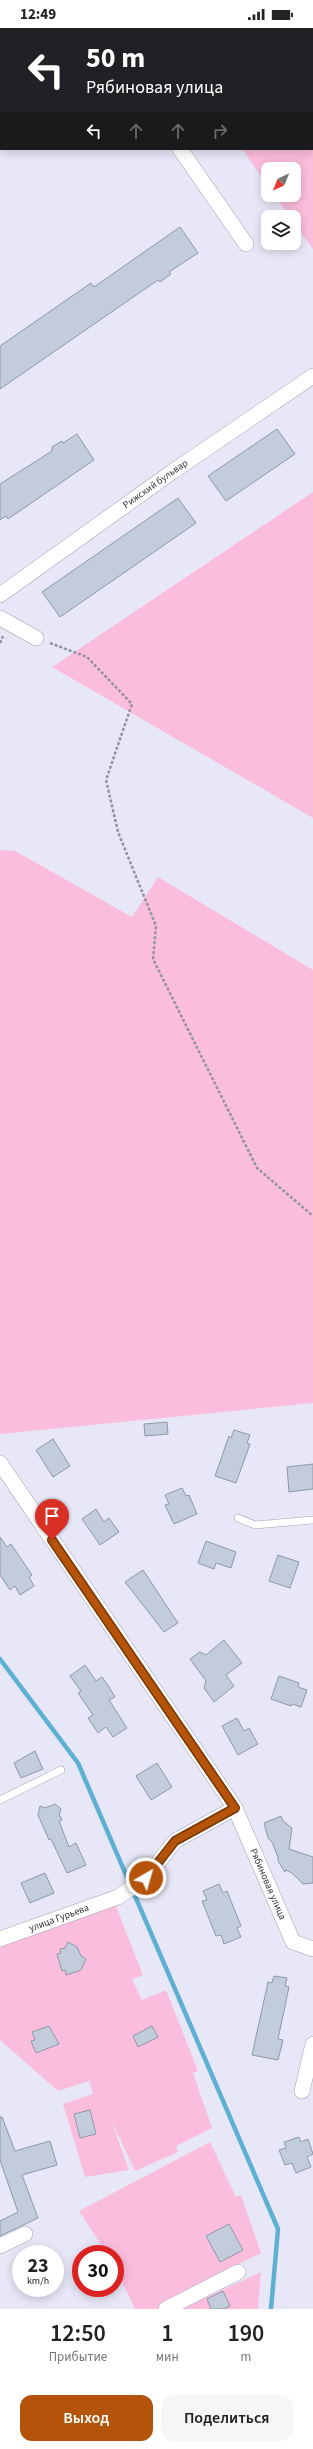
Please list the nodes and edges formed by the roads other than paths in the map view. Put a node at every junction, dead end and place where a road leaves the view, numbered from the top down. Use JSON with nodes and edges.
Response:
{"nodes":[{"id":1,"x":181,"y":150,"type":"edge"},
{"id":2,"x":246,"y":244,"type":"dead end"},
{"id":3,"x":313,"y":376,"type":"edge"},
{"id":4,"x":0,"y":595,"type":"edge"},
{"id":5,"x":0,"y":618,"type":"edge"},
{"id":6,"x":36,"y":638,"type":"road end"},
{"id":7,"x":0,"y":1463,"type":"edge"},
{"id":8,"x":238,"y":1518,"type":"dead end"},
{"id":9,"x":313,"y":1520,"type":"edge"},
{"id":10,"x":61,"y":1770,"type":"dead end"},
{"id":11,"x":0,"y":1800,"type":"edge"},
{"id":12,"x":235,"y":1808,"type":"junction"},
{"id":13,"x":0,"y":1939,"type":"edge"},
{"id":14,"x":313,"y":1949,"type":"edge"},
{"id":15,"x":313,"y":2044,"type":"edge"},
{"id":16,"x":302,"y":2090,"type":"dead end"},
{"id":17,"x":25,"y":2234,"type":"dead end"},
{"id":18,"x":0,"y":2246,"type":"edge"},
{"id":19,"x":238,"y":2272,"type":"dead end"},
{"id":20,"x":166,"y":2309,"type":"edge"}],
"edges":[{"from":1,"to":2,"type":"street"},
{"from":3,"to":4,"type":"street","name":"Рижский бульвар"},
{"from":5,"to":6,"type":"street"},
{"from":7,"to":12,"type":"street","name":"Рябиновая улица"},
{"from":8,"to":9,"type":"lane"},
{"from":10,"to":11,"type":"lane"},
{"from":12,"to":13,"type":"street","name":"улица Гурьева"},
{"from":12,"to":14,"type":"street","name":"Рябиновая улица"},
{"from":15,"to":16,"type":"street"},
{"from":17,"to":18,"type":"street"},
{"from":19,"to":20,"type":"street"}]}
